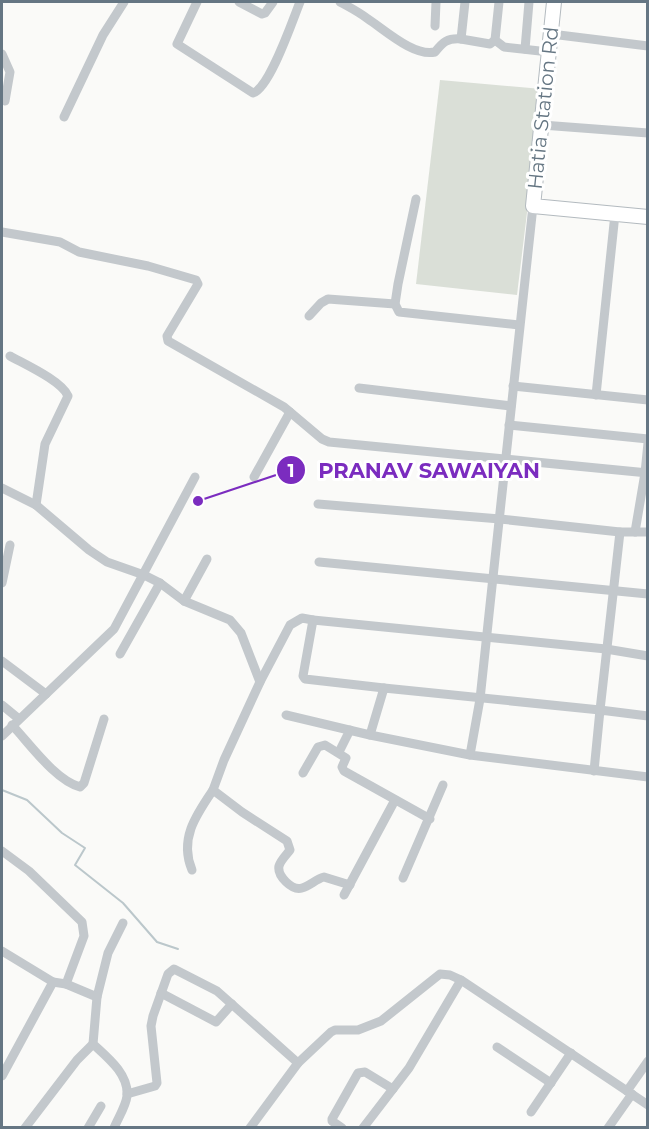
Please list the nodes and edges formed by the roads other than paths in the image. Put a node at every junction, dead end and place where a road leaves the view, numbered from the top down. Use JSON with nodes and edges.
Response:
{"nodes":[{"id":1,"x":124,"y":2,"type":"edge"},
{"id":2,"x":197,"y":2,"type":"edge"},
{"id":3,"x":240,"y":2,"type":"edge"},
{"id":4,"x":273,"y":2,"type":"edge"},
{"id":5,"x":300,"y":2,"type":"edge"},
{"id":6,"x":340,"y":2,"type":"edge"},
{"id":7,"x":436,"y":2,"type":"edge"},
{"id":8,"x":465,"y":2,"type":"edge"},
{"id":9,"x":499,"y":2,"type":"edge"},
{"id":10,"x":530,"y":2,"type":"edge"},
{"id":11,"x":554,"y":2,"type":"edge"},
{"id":12,"x":435,"y":26,"type":"dead end"},
{"id":13,"x":551,"y":34,"type":"junction"},
{"id":14,"x":461,"y":39,"type":"junction"},
{"id":15,"x":495,"y":40,"type":"junction"},
{"id":16,"x":648,"y":46,"type":"edge"},
{"id":17,"x":525,"y":49,"type":"junction"},
{"id":18,"x":549,"y":52,"type":"junction"},
{"id":19,"x":2,"y":54,"type":"edge"},
{"id":20,"x":5,"y":101,"type":"dead end"},
{"id":21,"x":64,"y":117,"type":"dead end"},
{"id":22,"x":542,"y":125,"type":"junction"},
{"id":23,"x":648,"y":133,"type":"edge"},
{"id":24,"x":416,"y":199,"type":"dead end"},
{"id":25,"x":533,"y":206,"type":"junction"},
{"id":26,"x":615,"y":214,"type":"junction"},
{"id":27,"x":648,"y":217,"type":"edge"},
{"id":28,"x":2,"y":232,"type":"edge"},
{"id":29,"x":395,"y":304,"type":"junction"},
{"id":30,"x":309,"y":316,"type":"dead end"},
{"id":31,"x":519,"y":325,"type":"junction"},
{"id":32,"x":10,"y":356,"type":"dead end"},
{"id":33,"x":513,"y":386,"type":"junction"},
{"id":34,"x":359,"y":388,"type":"dead end"},
{"id":35,"x":596,"y":395,"type":"junction"},
{"id":36,"x":648,"y":400,"type":"edge"},
{"id":37,"x":511,"y":406,"type":"junction"},
{"id":38,"x":290,"y":412,"type":"junction"},
{"id":39,"x":509,"y":425,"type":"junction"},
{"id":40,"x":648,"y":441,"type":"edge"},
{"id":41,"x":505,"y":459,"type":"junction"},
{"id":42,"x":646,"y":473,"type":"edge"},
{"id":43,"x":195,"y":477,"type":"dead end"},
{"id":44,"x":254,"y":477,"type":"dead end"},
{"id":45,"x":2,"y":488,"type":"edge"},
{"id":46,"x":318,"y":504,"type":"dead end"},
{"id":47,"x":36,"y":505,"type":"junction"},
{"id":48,"x":500,"y":519,"type":"junction"},
{"id":49,"x":620,"y":532,"type":"junction"},
{"id":50,"x":635,"y":532,"type":"junction"},
{"id":51,"x":648,"y":532,"type":"edge"},
{"id":52,"x":10,"y":545,"type":"dead end"},
{"id":53,"x":207,"y":559,"type":"dead end"},
{"id":54,"x":319,"y":562,"type":"dead end"},
{"id":55,"x":144,"y":575,"type":"junction"},
{"id":56,"x":493,"y":578,"type":"junction"},
{"id":57,"x":2,"y":583,"type":"edge"},
{"id":58,"x":160,"y":583,"type":"junction"},
{"id":59,"x":613,"y":590,"type":"junction"},
{"id":60,"x":648,"y":594,"type":"edge"},
{"id":61,"x":184,"y":601,"type":"junction"},
{"id":62,"x":313,"y":620,"type":"junction"},
{"id":63,"x":485,"y":637,"type":"junction"},
{"id":64,"x":606,"y":649,"type":"junction"},
{"id":65,"x":120,"y":654,"type":"dead end"},
{"id":66,"x":648,"y":656,"type":"edge"},
{"id":67,"x":2,"y":661,"type":"edge"},
{"id":68,"x":260,"y":682,"type":"junction"},
{"id":69,"x":384,"y":688,"type":"junction"},
{"id":70,"x":46,"y":694,"type":"junction"},
{"id":71,"x":480,"y":699,"type":"junction"},
{"id":72,"x":2,"y":705,"type":"edge"},
{"id":73,"x":600,"y":710,"type":"junction"},
{"id":74,"x":286,"y":715,"type":"dead end"},
{"id":75,"x":648,"y":716,"type":"edge"},
{"id":76,"x":104,"y":719,"type":"dead end"},
{"id":77,"x":16,"y":722,"type":"junction"},
{"id":78,"x":350,"y":730,"type":"junction"},
{"id":79,"x":370,"y":735,"type":"junction"},
{"id":80,"x":2,"y":736,"type":"edge"},
{"id":81,"x":339,"y":752,"type":"junction"},
{"id":82,"x":470,"y":755,"type":"junction"},
{"id":83,"x":594,"y":771,"type":"junction"},
{"id":84,"x":303,"y":773,"type":"dead end"},
{"id":85,"x":648,"y":777,"type":"edge"},
{"id":86,"x":443,"y":785,"type":"dead end"},
{"id":87,"x":213,"y":790,"type":"junction"},
{"id":88,"x":395,"y":800,"type":"junction"},
{"id":89,"x":430,"y":819,"type":"junction"},
{"id":90,"x":2,"y":850,"type":"edge"},
{"id":91,"x":192,"y":870,"type":"dead end"},
{"id":92,"x":403,"y":878,"type":"dead end"},
{"id":93,"x":350,"y":885,"type":"junction"},
{"id":94,"x":344,"y":895,"type":"dead end"},
{"id":95,"x":123,"y":923,"type":"dead end"},
{"id":96,"x":2,"y":951,"type":"edge"},
{"id":97,"x":461,"y":980,"type":"junction"},
{"id":98,"x":53,"y":982,"type":"junction"},
{"id":99,"x":66,"y":984,"type":"junction"},
{"id":100,"x":161,"y":993,"type":"junction"},
{"id":101,"x":97,"y":997,"type":"junction"},
{"id":102,"x":232,"y":1004,"type":"junction"},
{"id":103,"x":93,"y":1044,"type":"junction"},
{"id":104,"x":497,"y":1047,"type":"dead end"},
{"id":105,"x":571,"y":1053,"type":"junction"},
{"id":106,"x":648,"y":1061,"type":"edge"},
{"id":107,"x":298,"y":1063,"type":"junction"},
{"id":108,"x":2,"y":1076,"type":"edge"},
{"id":109,"x":551,"y":1083,"type":"junction"},
{"id":110,"x":393,"y":1089,"type":"junction"},
{"id":111,"x":629,"y":1092,"type":"junction"},
{"id":112,"x":127,"y":1094,"type":"junction"},
{"id":113,"x":648,"y":1105,"type":"edge"},
{"id":114,"x":101,"y":1106,"type":"dead end"},
{"id":115,"x":531,"y":1112,"type":"dead end"},
{"id":116,"x":25,"y":1128,"type":"edge"},
{"id":117,"x":87,"y":1128,"type":"edge"},
{"id":118,"x":114,"y":1128,"type":"edge"},
{"id":119,"x":250,"y":1128,"type":"edge"},
{"id":120,"x":342,"y":1128,"type":"edge"},
{"id":121,"x":363,"y":1128,"type":"edge"},
{"id":122,"x":608,"y":1128,"type":"edge"}],
"edges":[{"from":1,"to":21,"type":"street"},
{"from":2,"to":5,"type":"street"},
{"from":3,"to":4,"type":"street"},
{"from":6,"to":14,"type":"street"},
{"from":7,"to":12,"type":"street"},
{"from":8,"to":14,"type":"street"},
{"from":9,"to":15,"type":"street"},
{"from":10,"to":17,"type":"street"},
{"from":11,"to":13,"type":"street","name":"Hatia Station Rd"},
{"from":13,"to":16,"type":"street"},
{"from":13,"to":18,"type":"street","name":"Hatia Station Rd"},
{"from":14,"to":15,"type":"street"},
{"from":15,"to":17,"type":"street"},
{"from":17,"to":18,"type":"street"},
{"from":18,"to":22,"type":"street","name":"Hatia Station Rd"},
{"from":19,"to":20,"type":"street"},
{"from":22,"to":23,"type":"street"},
{"from":22,"to":25,"type":"street","name":"Hatia Station Rd"},
{"from":24,"to":29,"type":"street"},
{"from":25,"to":26,"type":"street","name":"Hatia Station Rd"},
{"from":25,"to":31,"type":"street"},
{"from":26,"to":27,"type":"street","name":"Hatia Station Rd"},
{"from":26,"to":35,"type":"street"},
{"from":28,"to":38,"type":"street"},
{"from":29,"to":30,"type":"street"},
{"from":29,"to":31,"type":"street"},
{"from":31,"to":33,"type":"street"},
{"from":32,"to":47,"type":"street"},
{"from":33,"to":35,"type":"street"},
{"from":33,"to":37,"type":"street"},
{"from":34,"to":37,"type":"street"},
{"from":35,"to":36,"type":"street"},
{"from":37,"to":39,"type":"street"},
{"from":38,"to":41,"type":"street"},
{"from":38,"to":44,"type":"street"},
{"from":39,"to":40,"type":"street"},
{"from":39,"to":41,"type":"street"},
{"from":40,"to":42,"type":"street"},
{"from":41,"to":42,"type":"street"},
{"from":41,"to":48,"type":"street"},
{"from":42,"to":50,"type":"street"},
{"from":43,"to":55,"type":"street"},
{"from":45,"to":47,"type":"street"},
{"from":46,"to":48,"type":"street"},
{"from":47,"to":55,"type":"street"},
{"from":48,"to":49,"type":"street"},
{"from":48,"to":56,"type":"street"},
{"from":49,"to":50,"type":"street"},
{"from":49,"to":59,"type":"street"},
{"from":50,"to":51,"type":"street"},
{"from":52,"to":57,"type":"street"},
{"from":53,"to":61,"type":"street"},
{"from":54,"to":56,"type":"street"},
{"from":55,"to":58,"type":"street"},
{"from":55,"to":70,"type":"street"},
{"from":56,"to":59,"type":"street"},
{"from":56,"to":63,"type":"street"},
{"from":58,"to":61,"type":"street"},
{"from":58,"to":65,"type":"street"},
{"from":59,"to":60,"type":"street"},
{"from":59,"to":64,"type":"street"},
{"from":61,"to":68,"type":"street"},
{"from":62,"to":63,"type":"street"},
{"from":62,"to":68,"type":"street"},
{"from":62,"to":69,"type":"street"},
{"from":63,"to":64,"type":"street"},
{"from":63,"to":71,"type":"street"},
{"from":64,"to":66,"type":"street"},
{"from":64,"to":73,"type":"street"},
{"from":67,"to":70,"type":"street"},
{"from":68,"to":87,"type":"street"},
{"from":69,"to":71,"type":"street"},
{"from":69,"to":79,"type":"street"},
{"from":70,"to":77,"type":"street"},
{"from":71,"to":73,"type":"street"},
{"from":71,"to":82,"type":"street"},
{"from":72,"to":77,"type":"street"},
{"from":73,"to":75,"type":"street"},
{"from":73,"to":83,"type":"street"},
{"from":74,"to":78,"type":"street"},
{"from":76,"to":77,"type":"street"},
{"from":77,"to":80,"type":"street"},
{"from":78,"to":79,"type":"street"},
{"from":78,"to":81,"type":"street"},
{"from":79,"to":82,"type":"street"},
{"from":81,"to":84,"type":"street"},
{"from":81,"to":88,"type":"street"},
{"from":82,"to":83,"type":"street"},
{"from":83,"to":85,"type":"street"},
{"from":86,"to":89,"type":"street"},
{"from":87,"to":91,"type":"street"},
{"from":87,"to":93,"type":"street"},
{"from":88,"to":89,"type":"street"},
{"from":88,"to":93,"type":"street"},
{"from":89,"to":92,"type":"street"},
{"from":90,"to":99,"type":"street"},
{"from":93,"to":94,"type":"street"},
{"from":95,"to":101,"type":"street"},
{"from":96,"to":98,"type":"street"},
{"from":97,"to":105,"type":"street"},
{"from":97,"to":107,"type":"street"},
{"from":97,"to":110,"type":"street"},
{"from":98,"to":99,"type":"street"},
{"from":98,"to":108,"type":"street"},
{"from":99,"to":101,"type":"street"},
{"from":100,"to":102,"type":"street"},
{"from":100,"to":102,"type":"street"},
{"from":100,"to":112,"type":"street"},
{"from":101,"to":103,"type":"street"},
{"from":102,"to":107,"type":"street"},
{"from":103,"to":112,"type":"street"},
{"from":103,"to":116,"type":"street"},
{"from":104,"to":109,"type":"street"},
{"from":105,"to":109,"type":"street"},
{"from":105,"to":111,"type":"street"},
{"from":106,"to":111,"type":"street"},
{"from":107,"to":119,"type":"street"},
{"from":109,"to":115,"type":"street"},
{"from":110,"to":120,"type":"street"},
{"from":110,"to":121,"type":"street"},
{"from":111,"to":113,"type":"street"},
{"from":111,"to":122,"type":"street"},
{"from":112,"to":118,"type":"street"},
{"from":114,"to":117,"type":"street"}]}
